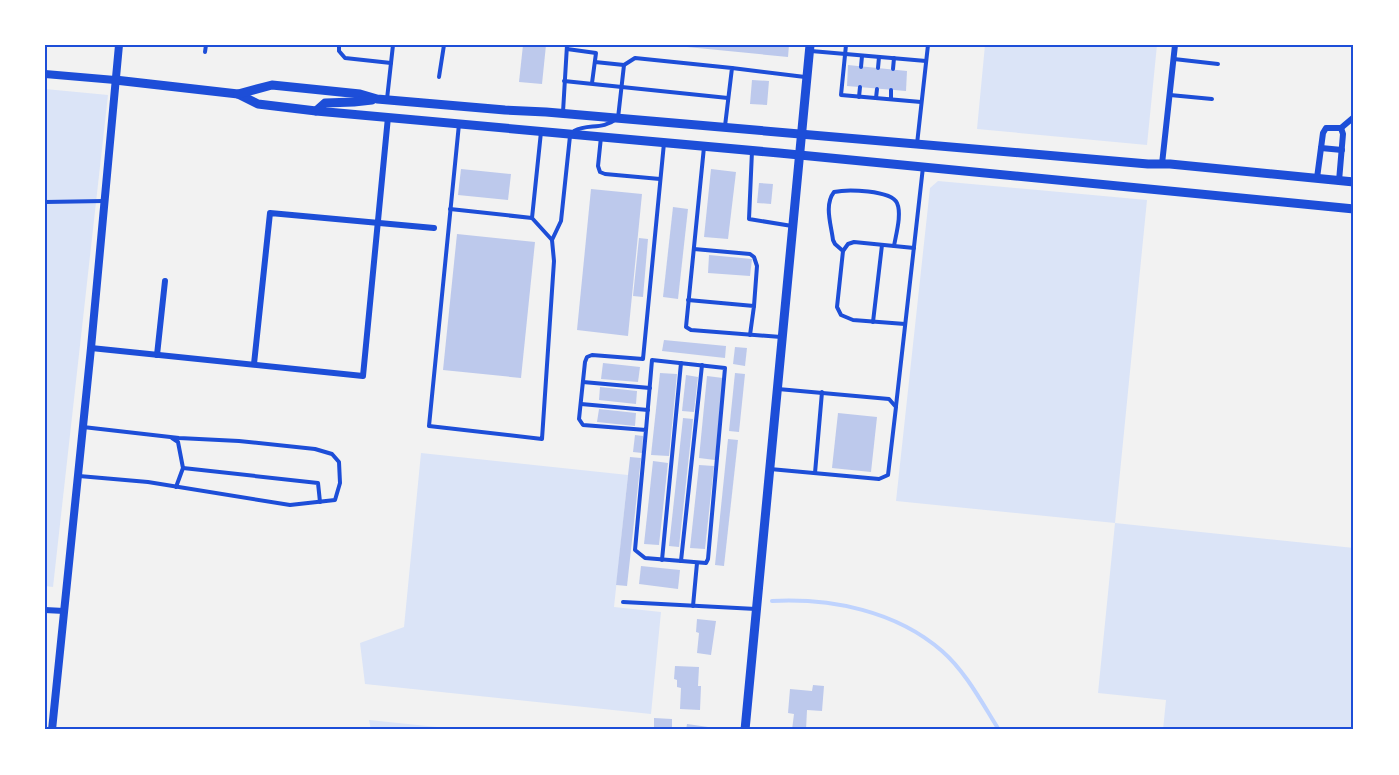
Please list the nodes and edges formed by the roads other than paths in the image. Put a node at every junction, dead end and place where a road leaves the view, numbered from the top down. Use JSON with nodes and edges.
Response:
{"nodes":[{"id":1,"x":119,"y":45,"type":"edge"},
{"id":2,"x":206,"y":45,"type":"edge"},
{"id":3,"x":339,"y":45,"type":"edge"},
{"id":4,"x":393,"y":45,"type":"edge"},
{"id":5,"x":444,"y":45,"type":"edge"},
{"id":6,"x":846,"y":45,"type":"edge"},
{"id":7,"x":928,"y":45,"type":"edge"},
{"id":8,"x":1175,"y":45,"type":"edge"},
{"id":9,"x":567,"y":47,"type":"edge"},
{"id":10,"x":810,"y":48,"type":"edge"},
{"id":11,"x":205,"y":52,"type":"dead end"},
{"id":12,"x":845,"y":54,"type":"junction"},
{"id":13,"x":862,"y":56,"type":"junction"},
{"id":14,"x":879,"y":57,"type":"junction"},
{"id":15,"x":894,"y":58,"type":"junction"},
{"id":16,"x":1173,"y":59,"type":"junction"},
{"id":17,"x":926,"y":61,"type":"junction"},
{"id":18,"x":594,"y":62,"type":"junction"},
{"id":19,"x":391,"y":63,"type":"junction"},
{"id":20,"x":1218,"y":64,"type":"dead end"},
{"id":21,"x":624,"y":65,"type":"junction"},
{"id":22,"x":861,"y":67,"type":"dead end"},
{"id":23,"x":732,"y":68,"type":"junction"},
{"id":24,"x":878,"y":68,"type":"dead end"},
{"id":25,"x":893,"y":69,"type":"dead end"},
{"id":26,"x":45,"y":74,"type":"edge"},
{"id":27,"x":439,"y":77,"type":"dead end"},
{"id":28,"x":807,"y":77,"type":"junction"},
{"id":29,"x":116,"y":80,"type":"junction"},
{"id":30,"x":564,"y":81,"type":"junction"},
{"id":31,"x":592,"y":83,"type":"junction"},
{"id":32,"x":622,"y":86,"type":"junction"},
{"id":33,"x":860,"y":87,"type":"dead end"},
{"id":34,"x":877,"y":89,"type":"dead end"},
{"id":35,"x":891,"y":90,"type":"dead end"},
{"id":36,"x":238,"y":94,"type":"junction"},
{"id":37,"x":1169,"y":94,"type":"junction"},
{"id":38,"x":860,"y":97,"type":"junction"},
{"id":39,"x":728,"y":98,"type":"junction"},
{"id":40,"x":876,"y":98,"type":"junction"},
{"id":41,"x":382,"y":99,"type":"junction"},
{"id":42,"x":891,"y":99,"type":"junction"},
{"id":43,"x":1212,"y":99,"type":"dead end"},
{"id":44,"x":921,"y":102,"type":"junction"},
{"id":45,"x":316,"y":111,"type":"junction"},
{"id":46,"x":562,"y":113,"type":"junction"},
{"id":47,"x":388,"y":117,"type":"junction"},
{"id":48,"x":1354,"y":117,"type":"edge"},
{"id":49,"x":618,"y":118,"type":"junction"},
{"id":50,"x":459,"y":124,"type":"junction"},
{"id":51,"x":724,"y":128,"type":"junction"},
{"id":52,"x":1341,"y":128,"type":"junction"},
{"id":53,"x":541,"y":131,"type":"junction"},
{"id":54,"x":570,"y":134,"type":"junction"},
{"id":55,"x":801,"y":134,"type":"junction"},
{"id":56,"x":601,"y":136,"type":"junction"},
{"id":57,"x":664,"y":142,"type":"junction"},
{"id":58,"x":917,"y":144,"type":"junction"},
{"id":59,"x":704,"y":146,"type":"junction"},
{"id":60,"x":1321,"y":148,"type":"junction"},
{"id":61,"x":752,"y":150,"type":"junction"},
{"id":62,"x":1342,"y":150,"type":"junction"},
{"id":63,"x":799,"y":155,"type":"junction"},
{"id":64,"x":1162,"y":164,"type":"junction"},
{"id":65,"x":923,"y":167,"type":"junction"},
{"id":66,"x":1317,"y":178,"type":"junction"},
{"id":67,"x":660,"y":179,"type":"junction"},
{"id":68,"x":1339,"y":181,"type":"junction"},
{"id":69,"x":1354,"y":182,"type":"edge"},
{"id":70,"x":105,"y":201,"type":"junction"},
{"id":71,"x":45,"y":202,"type":"edge"},
{"id":72,"x":450,"y":209,"type":"junction"},
{"id":73,"x":1354,"y":209,"type":"edge"},
{"id":74,"x":532,"y":218,"type":"junction"},
{"id":75,"x":378,"y":223,"type":"junction"},
{"id":76,"x":792,"y":226,"type":"junction"},
{"id":77,"x":435,"y":228,"type":"dead end"},
{"id":78,"x":552,"y":240,"type":"junction"},
{"id":79,"x":882,"y":244,"type":"junction"},
{"id":80,"x":894,"y":246,"type":"junction"},
{"id":81,"x":914,"y":248,"type":"junction"},
{"id":82,"x":694,"y":249,"type":"junction"},
{"id":83,"x":843,"y":251,"type":"junction"},
{"id":84,"x":165,"y":281,"type":"dead end"},
{"id":85,"x":688,"y":300,"type":"junction"},
{"id":86,"x":754,"y":306,"type":"junction"},
{"id":87,"x":873,"y":321,"type":"junction"},
{"id":88,"x":905,"y":324,"type":"junction"},
{"id":89,"x":750,"y":335,"type":"junction"},
{"id":90,"x":782,"y":337,"type":"junction"},
{"id":91,"x":92,"y":348,"type":"junction"},
{"id":92,"x":157,"y":355,"type":"junction"},
{"id":93,"x":643,"y":359,"type":"junction"},
{"id":94,"x":652,"y":360,"type":"junction"},
{"id":95,"x":681,"y":363,"type":"junction"},
{"id":96,"x":254,"y":364,"type":"junction"},
{"id":97,"x":702,"y":364,"type":"junction"},
{"id":98,"x":583,"y":382,"type":"junction"},
{"id":99,"x":650,"y":388,"type":"junction"},
{"id":100,"x":777,"y":388,"type":"junction"},
{"id":101,"x":822,"y":392,"type":"junction"},
{"id":102,"x":581,"y":405,"type":"junction"},
{"id":103,"x":896,"y":407,"type":"junction"},
{"id":104,"x":648,"y":410,"type":"junction"},
{"id":105,"x":83,"y":427,"type":"junction"},
{"id":106,"x":646,"y":430,"type":"junction"},
{"id":107,"x":171,"y":437,"type":"junction"},
{"id":108,"x":183,"y":468,"type":"junction"},
{"id":109,"x":770,"y":469,"type":"junction"},
{"id":110,"x":815,"y":473,"type":"junction"},
{"id":111,"x":78,"y":476,"type":"junction"},
{"id":112,"x":176,"y":487,"type":"junction"},
{"id":113,"x":320,"y":502,"type":"junction"},
{"id":114,"x":662,"y":560,"type":"junction"},
{"id":115,"x":681,"y":561,"type":"junction"},
{"id":116,"x":697,"y":563,"type":"junction"},
{"id":117,"x":623,"y":602,"type":"dead end"},
{"id":118,"x":693,"y":606,"type":"junction"},
{"id":119,"x":756,"y":609,"type":"junction"},
{"id":120,"x":45,"y":610,"type":"edge"},
{"id":121,"x":64,"y":611,"type":"junction"},
{"id":122,"x":52,"y":730,"type":"edge"},
{"id":123,"x":745,"y":730,"type":"edge"}],
"edges":[{"from":1,"to":29,"type":"street"},
{"from":2,"to":11,"type":"lane"},
{"from":3,"to":19,"type":"lane"},
{"from":4,"to":19,"type":"lane"},
{"from":5,"to":27,"type":"lane"},
{"from":6,"to":12,"type":"lane"},
{"from":7,"to":17,"type":"lane"},
{"from":8,"to":16,"type":"street"},
{"from":9,"to":18,"type":"lane"},
{"from":9,"to":30,"type":"lane"},
{"from":10,"to":12,"type":"lane"},
{"from":10,"to":28,"type":"main road"},
{"from":12,"to":13,"type":"lane"},
{"from":12,"to":38,"type":"lane"},
{"from":13,"to":14,"type":"lane"},
{"from":13,"to":22,"type":"lane"},
{"from":14,"to":15,"type":"lane"},
{"from":14,"to":24,"type":"lane"},
{"from":15,"to":17,"type":"lane"},
{"from":15,"to":25,"type":"lane"},
{"from":16,"to":20,"type":"lane"},
{"from":16,"to":37,"type":"street"},
{"from":17,"to":44,"type":"lane"},
{"from":18,"to":21,"type":"lane"},
{"from":18,"to":31,"type":"lane"},
{"from":19,"to":41,"type":"lane"},
{"from":21,"to":23,"type":"lane"},
{"from":21,"to":32,"type":"lane"},
{"from":23,"to":28,"type":"lane"},
{"from":23,"to":39,"type":"lane"},
{"from":26,"to":29,"type":"street"},
{"from":28,"to":55,"type":"main road"},
{"from":29,"to":36,"type":"main road"},
{"from":29,"to":70,"type":"street"},
{"from":30,"to":31,"type":"lane"},
{"from":30,"to":46,"type":"lane"},
{"from":31,"to":32,"type":"lane"},
{"from":32,"to":39,"type":"lane"},
{"from":32,"to":49,"type":"lane"},
{"from":33,"to":38,"type":"lane"},
{"from":34,"to":40,"type":"lane"},
{"from":35,"to":42,"type":"lane"},
{"from":36,"to":41,"type":"main road"},
{"from":36,"to":45,"type":"main road"},
{"from":37,"to":43,"type":"lane"},
{"from":37,"to":64,"type":"street"},
{"from":38,"to":40,"type":"lane"},
{"from":39,"to":51,"type":"lane"},
{"from":40,"to":42,"type":"lane"},
{"from":41,"to":45,"type":"main road"},
{"from":41,"to":46,"type":"main road"},
{"from":42,"to":44,"type":"lane"},
{"from":44,"to":58,"type":"lane"},
{"from":45,"to":47,"type":"main road"},
{"from":46,"to":49,"type":"main road"},
{"from":47,"to":50,"type":"main road"},
{"from":47,"to":75,"type":"street"},
{"from":48,"to":52,"type":"street"},
{"from":49,"to":51,"type":"main road"},
{"from":49,"to":54,"type":"lane"},
{"from":50,"to":53,"type":"main road"},
{"from":50,"to":72,"type":"lane"},
{"from":51,"to":55,"type":"main road"},
{"from":52,"to":60,"type":"street"},
{"from":52,"to":62,"type":"street"},
{"from":53,"to":54,"type":"main road"},
{"from":53,"to":74,"type":"lane"},
{"from":54,"to":56,"type":"main road"},
{"from":54,"to":78,"type":"lane"},
{"from":55,"to":58,"type":"main road"},
{"from":55,"to":63,"type":"main road"},
{"from":56,"to":57,"type":"main road"},
{"from":56,"to":67,"type":"lane"},
{"from":57,"to":59,"type":"main road"},
{"from":57,"to":67,"type":"lane"},
{"from":58,"to":64,"type":"main road"},
{"from":59,"to":61,"type":"main road"},
{"from":59,"to":82,"type":"lane"},
{"from":60,"to":62,"type":"street"},
{"from":60,"to":66,"type":"street"},
{"from":61,"to":63,"type":"main road"},
{"from":61,"to":76,"type":"lane"},
{"from":62,"to":68,"type":"street"},
{"from":63,"to":65,"type":"main road"},
{"from":63,"to":76,"type":"main road"},
{"from":64,"to":66,"type":"main road"},
{"from":65,"to":73,"type":"main road"},
{"from":65,"to":81,"type":"lane"},
{"from":66,"to":68,"type":"main road"},
{"from":67,"to":93,"type":"lane"},
{"from":68,"to":69,"type":"main road"},
{"from":70,"to":71,"type":"lane"},
{"from":70,"to":91,"type":"street"},
{"from":72,"to":74,"type":"lane"},
{"from":72,"to":78,"type":"lane"},
{"from":74,"to":78,"type":"lane"},
{"from":75,"to":77,"type":"street"},
{"from":75,"to":96,"type":"street"},
{"from":75,"to":96,"type":"street"},
{"from":76,"to":90,"type":"main road"},
{"from":79,"to":80,"type":"lane"},
{"from":79,"to":83,"type":"lane"},
{"from":79,"to":87,"type":"lane"},
{"from":80,"to":81,"type":"lane"},
{"from":80,"to":83,"type":"lane"},
{"from":81,"to":88,"type":"lane"},
{"from":82,"to":85,"type":"lane"},
{"from":82,"to":86,"type":"lane"},
{"from":83,"to":87,"type":"lane"},
{"from":84,"to":92,"type":"street"},
{"from":85,"to":86,"type":"lane"},
{"from":85,"to":89,"type":"lane"},
{"from":86,"to":89,"type":"lane"},
{"from":87,"to":88,"type":"lane"},
{"from":88,"to":103,"type":"lane"},
{"from":89,"to":90,"type":"lane"},
{"from":90,"to":100,"type":"main road"},
{"from":91,"to":92,"type":"street"},
{"from":91,"to":105,"type":"street"},
{"from":92,"to":96,"type":"street"},
{"from":93,"to":94,"type":"lane"},
{"from":93,"to":98,"type":"lane"},
{"from":94,"to":95,"type":"lane"},
{"from":94,"to":99,"type":"lane"},
{"from":95,"to":97,"type":"lane"},
{"from":95,"to":114,"type":"lane"},
{"from":97,"to":115,"type":"lane"},
{"from":97,"to":116,"type":"lane"},
{"from":98,"to":99,"type":"lane"},
{"from":98,"to":102,"type":"lane"},
{"from":99,"to":104,"type":"lane"},
{"from":100,"to":101,"type":"lane"},
{"from":100,"to":109,"type":"main road"},
{"from":101,"to":103,"type":"lane"},
{"from":101,"to":110,"type":"lane"},
{"from":102,"to":104,"type":"lane"},
{"from":102,"to":106,"type":"lane"},
{"from":103,"to":110,"type":"lane"},
{"from":104,"to":106,"type":"lane"},
{"from":105,"to":107,"type":"lane"},
{"from":105,"to":111,"type":"street"},
{"from":106,"to":114,"type":"lane"},
{"from":107,"to":108,"type":"lane"},
{"from":107,"to":113,"type":"lane"},
{"from":108,"to":112,"type":"lane"},
{"from":108,"to":113,"type":"lane"},
{"from":109,"to":110,"type":"lane"},
{"from":109,"to":119,"type":"main road"},
{"from":111,"to":112,"type":"lane"},
{"from":111,"to":121,"type":"street"},
{"from":112,"to":113,"type":"lane"},
{"from":114,"to":115,"type":"lane"},
{"from":115,"to":116,"type":"lane"},
{"from":116,"to":118,"type":"lane"},
{"from":117,"to":118,"type":"lane"},
{"from":118,"to":119,"type":"lane"},
{"from":119,"to":123,"type":"main road"},
{"from":120,"to":121,"type":"street"},
{"from":121,"to":122,"type":"street"}]}
